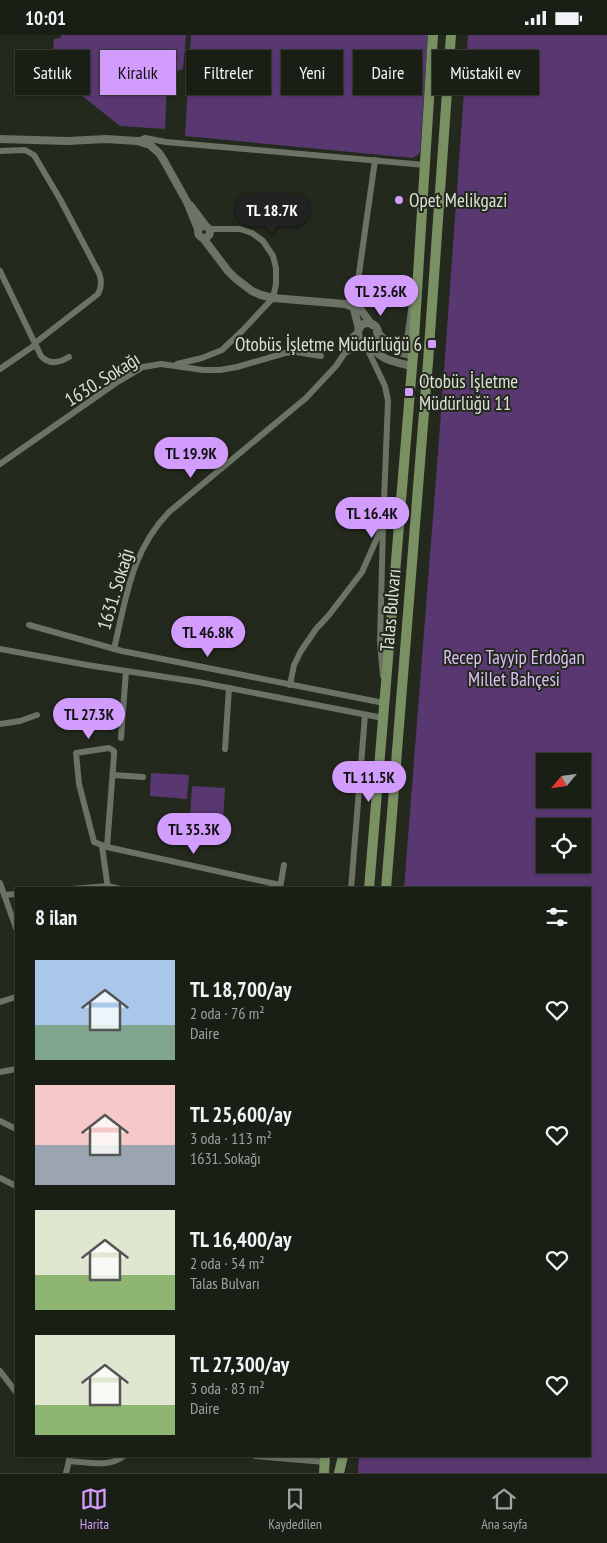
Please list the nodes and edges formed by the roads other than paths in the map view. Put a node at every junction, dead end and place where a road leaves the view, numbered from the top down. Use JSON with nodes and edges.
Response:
{"nodes":[{"id":1,"x":433,"y":35,"type":"edge"},
{"id":2,"x":451,"y":35,"type":"edge"},
{"id":3,"x":457,"y":35,"type":"edge"},
{"id":4,"x":0,"y":139,"type":"edge"},
{"id":5,"x":136,"y":141,"type":"junction"},
{"id":6,"x":0,"y":151,"type":"edge"},
{"id":7,"x":375,"y":160,"type":"junction"},
{"id":8,"x":425,"y":165,"type":"junction"},
{"id":9,"x":205,"y":232,"type":"junction"},
{"id":10,"x":418,"y":262,"type":"junction"},
{"id":11,"x":0,"y":271,"type":"edge"},
{"id":12,"x":273,"y":298,"type":"junction"},
{"id":13,"x":354,"y":309,"type":"junction"},
{"id":14,"x":372,"y":325,"type":"junction"},
{"id":15,"x":358,"y":331,"type":"junction"},
{"id":16,"x":377,"y":332,"type":"junction"},
{"id":17,"x":364,"y":342,"type":"junction"},
{"id":18,"x":35,"y":344,"type":"junction"},
{"id":19,"x":402,"y":353,"type":"junction"},
{"id":20,"x":344,"y":354,"type":"junction"},
{"id":21,"x":321,"y":355,"type":"dead end"},
{"id":22,"x":413,"y":355,"type":"junction"},
{"id":23,"x":68,"y":357,"type":"dead end"},
{"id":24,"x":385,"y":359,"type":"junction"},
{"id":25,"x":174,"y":365,"type":"junction"},
{"id":26,"x":412,"y":366,"type":"junction"},
{"id":27,"x":0,"y":369,"type":"edge"},
{"id":28,"x":378,"y":371,"type":"junction"},
{"id":29,"x":0,"y":464,"type":"edge"},
{"id":30,"x":383,"y":526,"type":"junction"},
{"id":31,"x":29,"y":625,"type":"dead end"},
{"id":32,"x":0,"y":649,"type":"edge"},
{"id":33,"x":114,"y":649,"type":"junction"},
{"id":34,"x":126,"y":671,"type":"junction"},
{"id":35,"x":290,"y":685,"type":"junction"},
{"id":36,"x":230,"y":688,"type":"junction"},
{"id":37,"x":384,"y":703,"type":"junction"},
{"id":38,"x":37,"y":715,"type":"dead end"},
{"id":39,"x":365,"y":715,"type":"junction"},
{"id":40,"x":383,"y":718,"type":"junction"},
{"id":41,"x":0,"y":724,"type":"edge"},
{"id":42,"x":121,"y":738,"type":"dead end"},
{"id":43,"x":225,"y":749,"type":"dead end"},
{"id":44,"x":113,"y":775,"type":"junction"},
{"id":45,"x":143,"y":777,"type":"dead end"},
{"id":46,"x":104,"y":847,"type":"junction"},
{"id":47,"x":284,"y":865,"type":"dead end"},
{"id":48,"x":0,"y":883,"type":"edge"},
{"id":49,"x":108,"y":887,"type":"edge"},
{"id":50,"x":280,"y":887,"type":"edge"},
{"id":51,"x":351,"y":887,"type":"edge"},
{"id":52,"x":369,"y":887,"type":"edge"},
{"id":53,"x":386,"y":887,"type":"edge"},
{"id":54,"x":392,"y":887,"type":"edge"},
{"id":55,"x":15,"y":894,"type":"edge"},
{"id":56,"x":4,"y":895,"type":"junction"},
{"id":57,"x":15,"y":925,"type":"edge"},
{"id":58,"x":15,"y":997,"type":"edge"},
{"id":59,"x":0,"y":1002,"type":"edge"},
{"id":60,"x":15,"y":1069,"type":"edge"},
{"id":61,"x":0,"y":1072,"type":"edge"},
{"id":62,"x":0,"y":1121,"type":"edge"},
{"id":63,"x":15,"y":1128,"type":"edge"},
{"id":64,"x":0,"y":1178,"type":"edge"},
{"id":65,"x":15,"y":1186,"type":"edge"},
{"id":66,"x":0,"y":1371,"type":"edge"},
{"id":67,"x":15,"y":1391,"type":"edge"},
{"id":68,"x":122,"y":1457,"type":"edge"},
{"id":69,"x":278,"y":1457,"type":"edge"},
{"id":70,"x":342,"y":1457,"type":"edge"},
{"id":71,"x":301,"y":1458,"type":"edge"},
{"id":72,"x":69,"y":1459,"type":"edge"},
{"id":73,"x":325,"y":1459,"type":"edge"},
{"id":74,"x":66,"y":1473,"type":"edge"},
{"id":75,"x":324,"y":1473,"type":"edge"},
{"id":76,"x":339,"y":1473,"type":"edge"}],
"edges":[{"from":1,"to":8,"type":"main road","name":"Talas Bulvarı"},
{"from":2,"to":53,"type":"main road","name":"Talas Bulvarı"},
{"from":3,"to":54,"type":"main road"},
{"from":4,"to":5,"type":"street"},
{"from":5,"to":7,"type":"street"},
{"from":5,"to":9,"type":"street"},
{"from":6,"to":18,"type":"street"},
{"from":7,"to":8,"type":"street"},
{"from":7,"to":13,"type":"street"},
{"from":8,"to":10,"type":"main road","name":"Talas Bulvarı"},
{"from":9,"to":12,"type":"street"},
{"from":9,"to":12,"type":"street"},
{"from":10,"to":19,"type":"street"},
{"from":10,"to":22,"type":"main road","name":"Talas Bulvarı"},
{"from":11,"to":18,"type":"street"},
{"from":12,"to":13,"type":"street"},
{"from":12,"to":25,"type":"street"},
{"from":13,"to":14,"type":"street"},
{"from":13,"to":15,"type":"street"},
{"from":14,"to":15,"type":"street"},
{"from":14,"to":16,"type":"street"},
{"from":15,"to":17,"type":"street"},
{"from":15,"to":20,"type":"street","name":"1631. Sokağı"},
{"from":16,"to":17,"type":"street"},
{"from":16,"to":19,"type":"street"},
{"from":17,"to":20,"type":"street","name":"1631. Sokağı"},
{"from":17,"to":24,"type":"street"},
{"from":17,"to":28,"type":"street"},
{"from":18,"to":23,"type":"street"},
{"from":18,"to":27,"type":"street"},
{"from":19,"to":22,"type":"street"},
{"from":20,"to":33,"type":"street","name":"1631. Sokağı"},
{"from":21,"to":25,"type":"street","name":"1630. Sokağı"},
{"from":22,"to":26,"type":"main road","name":"Talas Bulvarı"},
{"from":24,"to":26,"type":"street"},
{"from":24,"to":28,"type":"street"},
{"from":25,"to":29,"type":"street","name":"1630. Sokağı"},
{"from":26,"to":37,"type":"main road","name":"Talas Bulvarı"},
{"from":28,"to":30,"type":"street"},
{"from":30,"to":35,"type":"street"},
{"from":30,"to":37,"type":"street"},
{"from":31,"to":33,"type":"street"},
{"from":32,"to":34,"type":"street"},
{"from":33,"to":35,"type":"street"},
{"from":34,"to":36,"type":"street"},
{"from":34,"to":42,"type":"street"},
{"from":35,"to":37,"type":"street"},
{"from":36,"to":39,"type":"street"},
{"from":36,"to":43,"type":"street"},
{"from":37,"to":40,"type":"main road","name":"Talas Bulvarı"},
{"from":38,"to":41,"type":"street"},
{"from":39,"to":40,"type":"street"},
{"from":39,"to":51,"type":"street"},
{"from":40,"to":52,"type":"main road","name":"Talas Bulvarı"},
{"from":44,"to":45,"type":"street"},
{"from":44,"to":46,"type":"street"},
{"from":44,"to":46,"type":"street"},
{"from":46,"to":49,"type":"street"},
{"from":46,"to":50,"type":"street"},
{"from":47,"to":50,"type":"street"},
{"from":48,"to":56,"type":"street"},
{"from":55,"to":56,"type":"street"},
{"from":56,"to":57,"type":"street"},
{"from":58,"to":59,"type":"street"},
{"from":60,"to":61,"type":"street"},
{"from":62,"to":63,"type":"street"},
{"from":64,"to":65,"type":"street"},
{"from":66,"to":67,"type":"street"},
{"from":68,"to":72,"type":"street"},
{"from":69,"to":71,"type":"street"},
{"from":70,"to":76,"type":"main road"},
{"from":71,"to":73,"type":"street"},
{"from":72,"to":74,"type":"street"},
{"from":73,"to":75,"type":"main road"}]}
